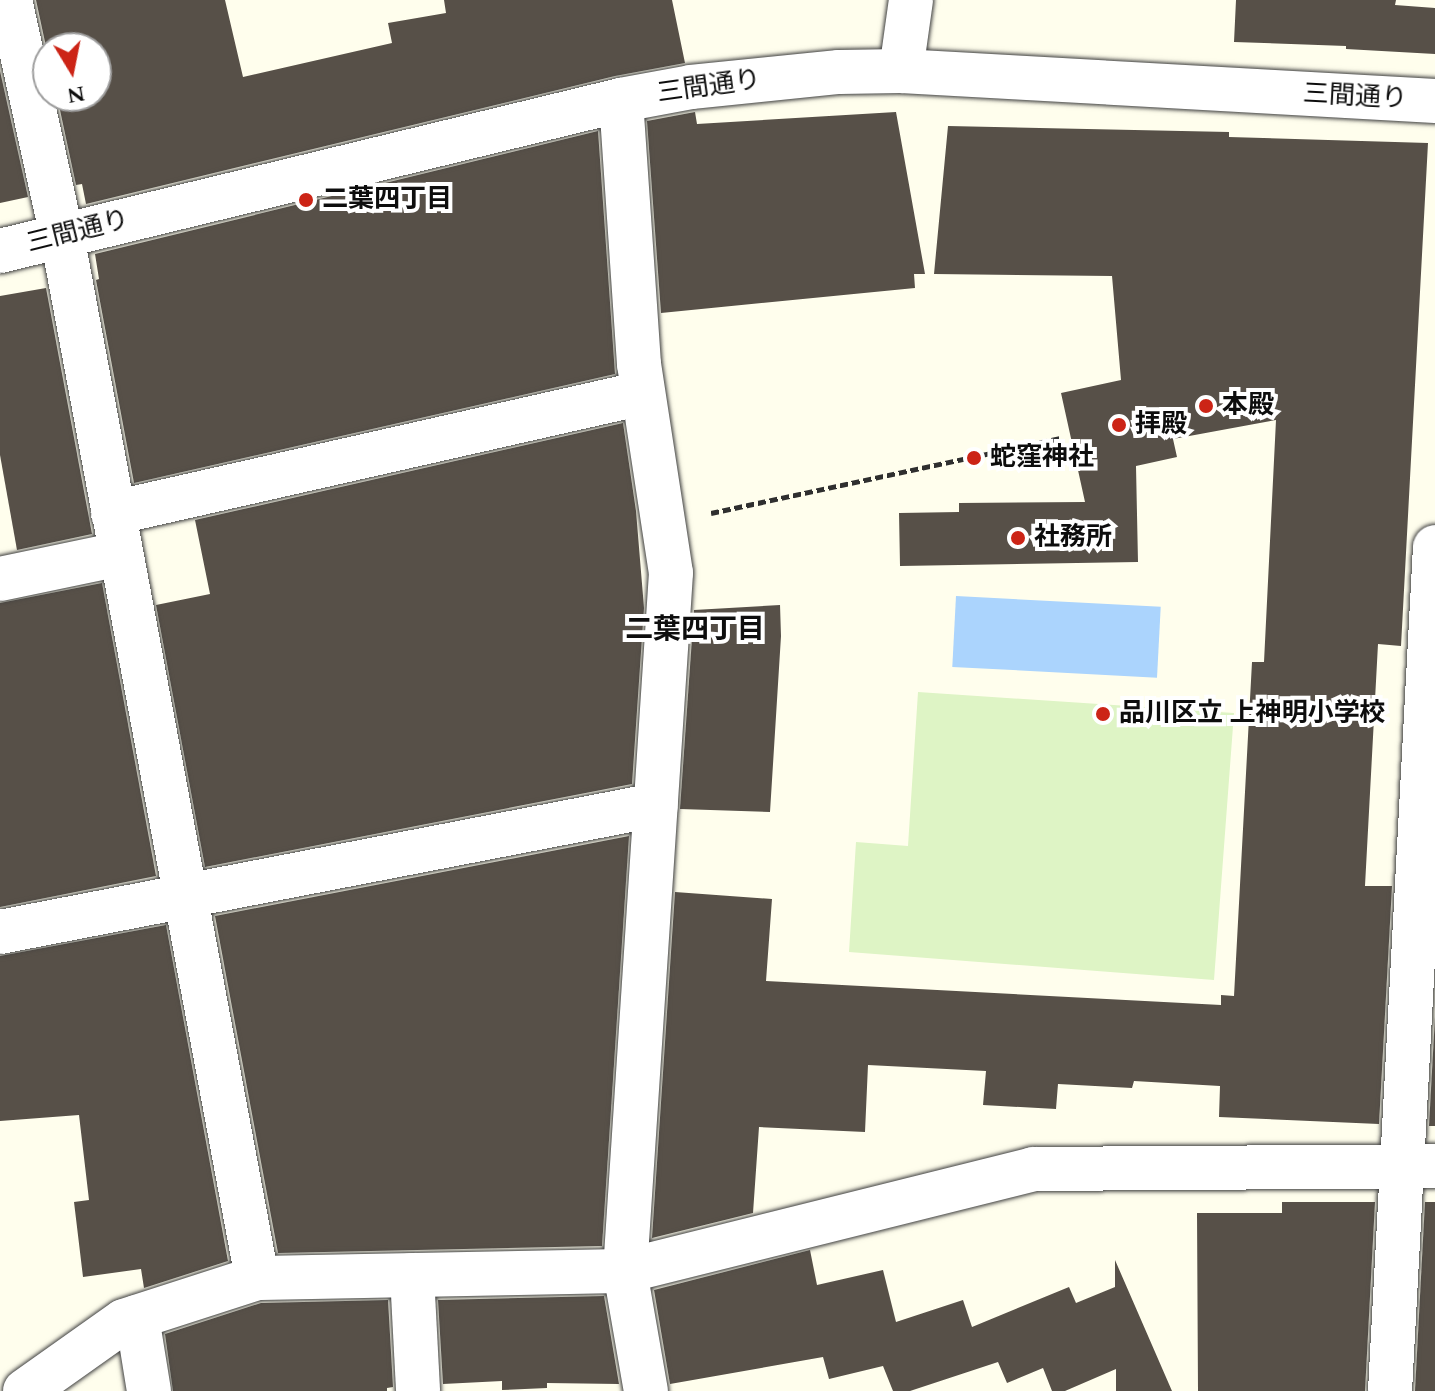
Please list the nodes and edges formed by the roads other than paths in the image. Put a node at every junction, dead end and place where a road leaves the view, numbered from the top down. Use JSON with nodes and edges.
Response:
{"nodes":[{"id":1,"x":911,"y":0,"type":"edge"},
{"id":2,"x":9,"y":20,"type":"edge"},
{"id":3,"x":901,"y":71,"type":"junction"},
{"id":4,"x":621,"y":100,"type":"junction"},
{"id":5,"x":1435,"y":101,"type":"edge"},
{"id":6,"x":62,"y":236,"type":"junction"},
{"id":7,"x":0,"y":251,"type":"edge"},
{"id":8,"x":643,"y":393,"type":"junction"},
{"id":9,"x":116,"y":534,"type":"junction"},
{"id":10,"x":1435,"y":547,"type":"edge"},
{"id":11,"x":0,"y":579,"type":"edge"},
{"id":12,"x":656,"y":805,"type":"junction"},
{"id":13,"x":188,"y":895,"type":"junction"},
{"id":14,"x":0,"y":932,"type":"edge"},
{"id":15,"x":1418,"y":1166,"type":"edge"},
{"id":16,"x":625,"y":1271,"type":"junction"},
{"id":17,"x":412,"y":1275,"type":"junction"},
{"id":18,"x":257,"y":1278,"type":"junction"},
{"id":19,"x":137,"y":1317,"type":"junction"},
{"id":20,"x":25,"y":1391,"type":"edge"},
{"id":21,"x":149,"y":1391,"type":"edge"},
{"id":22,"x":418,"y":1391,"type":"edge"},
{"id":23,"x":646,"y":1391,"type":"edge"},
{"id":24,"x":1390,"y":1391,"type":"edge"}],
"edges":[{"from":1,"to":3,"type":"street"},
{"from":2,"to":6,"type":"street"},
{"from":3,"to":4,"type":"street","name":"三間通り"},
{"from":3,"to":5,"type":"street","name":"三間通り"},
{"from":4,"to":6,"type":"street","name":"三間通り"},
{"from":4,"to":8,"type":"street"},
{"from":6,"to":7,"type":"street","name":"三間通り"},
{"from":6,"to":9,"type":"street"},
{"from":8,"to":9,"type":"street"},
{"from":8,"to":12,"type":"street"},
{"from":9,"to":11,"type":"street"},
{"from":9,"to":13,"type":"street"},
{"from":10,"to":15,"type":"street"},
{"from":12,"to":13,"type":"street"},
{"from":12,"to":16,"type":"street"},
{"from":13,"to":14,"type":"street"},
{"from":13,"to":18,"type":"street"},
{"from":15,"to":16,"type":"street"},
{"from":15,"to":24,"type":"street"},
{"from":16,"to":17,"type":"street"},
{"from":16,"to":23,"type":"street"},
{"from":17,"to":18,"type":"street"},
{"from":17,"to":22,"type":"street"},
{"from":18,"to":19,"type":"street"},
{"from":19,"to":20,"type":"street"},
{"from":19,"to":21,"type":"street"}]}
